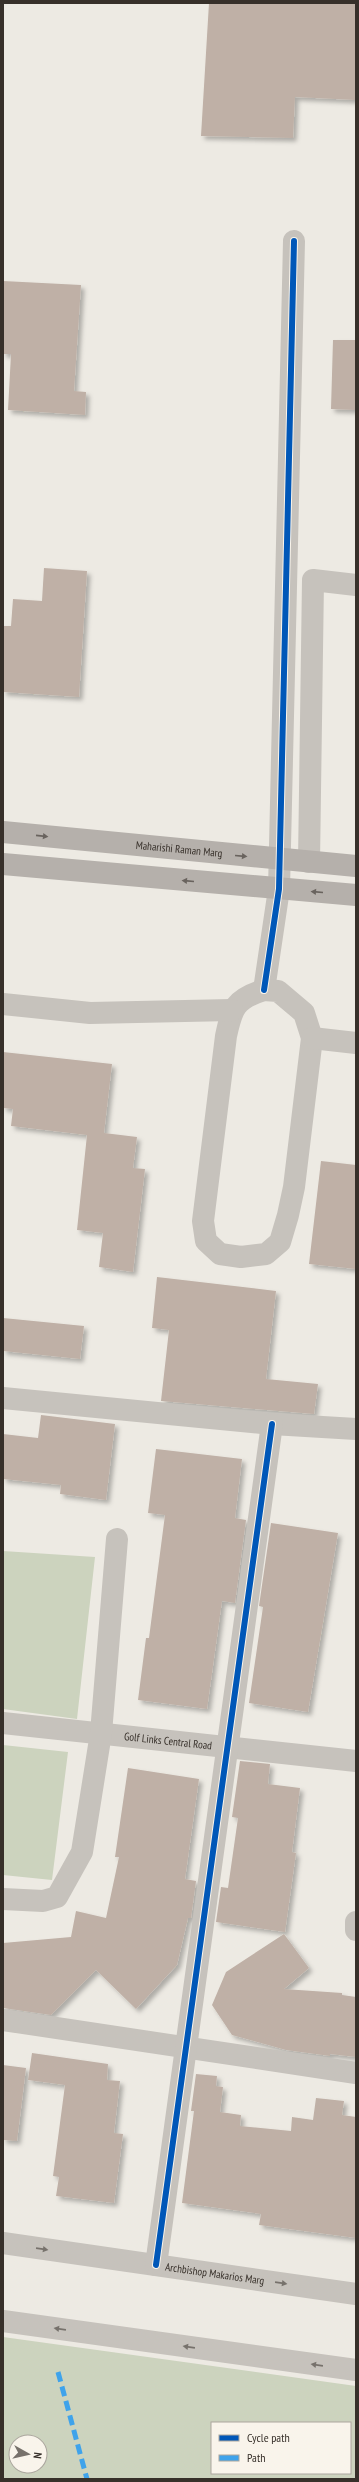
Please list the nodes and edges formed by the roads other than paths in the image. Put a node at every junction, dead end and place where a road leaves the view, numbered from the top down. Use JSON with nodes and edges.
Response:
{"nodes":[{"id":1,"x":294,"y":241,"type":"dead end"},
{"id":2,"x":356,"y":585,"type":"edge"},
{"id":3,"x":3,"y":832,"type":"edge"},
{"id":4,"x":279,"y":859,"type":"junction"},
{"id":5,"x":309,"y":862,"type":"junction"},
{"id":6,"x":3,"y":864,"type":"edge"},
{"id":7,"x":356,"y":866,"type":"edge"},
{"id":8,"x":278,"y":889,"type":"junction"},
{"id":9,"x":356,"y":895,"type":"edge"},
{"id":10,"x":264,"y":990,"type":"junction"},
{"id":11,"x":3,"y":1004,"type":"edge"},
{"id":12,"x":232,"y":1010,"type":"junction"},
{"id":13,"x":312,"y":1038,"type":"junction"},
{"id":14,"x":356,"y":1043,"type":"edge"},
{"id":15,"x":3,"y":1398,"type":"edge"},
{"id":16,"x":272,"y":1424,"type":"junction"},
{"id":17,"x":356,"y":1429,"type":"edge"},
{"id":18,"x":117,"y":1539,"type":"dead end"},
{"id":19,"x":3,"y":1723,"type":"edge"},
{"id":20,"x":101,"y":1733,"type":"junction"},
{"id":21,"x":226,"y":1746,"type":"junction"},
{"id":22,"x":356,"y":1761,"type":"edge"},
{"id":23,"x":3,"y":1899,"type":"edge"},
{"id":24,"x":356,"y":1922,"type":"edge"},
{"id":25,"x":356,"y":1930,"type":"edge"},
{"id":26,"x":3,"y":2020,"type":"edge"},
{"id":27,"x":187,"y":2047,"type":"junction"},
{"id":28,"x":356,"y":2073,"type":"edge"},
{"id":29,"x":3,"y":2243,"type":"edge"},
{"id":30,"x":156,"y":2265,"type":"junction"},
{"id":31,"x":356,"y":2294,"type":"edge"},
{"id":32,"x":3,"y":2321,"type":"edge"},
{"id":33,"x":356,"y":2370,"type":"edge"}],
"edges":[{"from":1,"to":4,"type":"street"},
{"from":2,"to":5,"type":"street"},
{"from":3,"to":4,"type":"main road","name":"Maharishi Raman Marg","one_way":true},
{"from":4,"to":5,"type":"main road","name":"Maharishi Raman Marg"},
{"from":4,"to":8,"type":"street"},
{"from":5,"to":7,"type":"main road","name":"Maharishi Raman Marg"},
{"from":8,"to":6,"type":"main road","one_way":true},
{"from":9,"to":8,"type":"main road","one_way":true},
{"from":8,"to":10,"type":"street"},
{"from":10,"to":12,"type":"street"},
{"from":10,"to":13,"type":"street"},
{"from":11,"to":12,"type":"street"},
{"from":12,"to":13,"type":"street"},
{"from":13,"to":14,"type":"street"},
{"from":15,"to":16,"type":"street"},
{"from":16,"to":17,"type":"street"},
{"from":16,"to":21,"type":"street"},
{"from":18,"to":20,"type":"street"},
{"from":19,"to":20,"type":"street","name":"Golf Links Central Road"},
{"from":20,"to":21,"type":"street","name":"Golf Links Central Road"},
{"from":20,"to":23,"type":"street"},
{"from":21,"to":22,"type":"street","name":"Golf Links Central Road"},
{"from":21,"to":27,"type":"street"},
{"from":24,"to":25,"type":"street"},
{"from":26,"to":27,"type":"street"},
{"from":27,"to":28,"type":"street"},
{"from":27,"to":30,"type":"street"},
{"from":29,"to":30,"type":"street","name":"Archbishop Makarios Marg","one_way":true},
{"from":30,"to":31,"type":"street","name":"Archbishop Makarios Marg","one_way":true},
{"from":33,"to":32,"type":"street","one_way":true}]}
